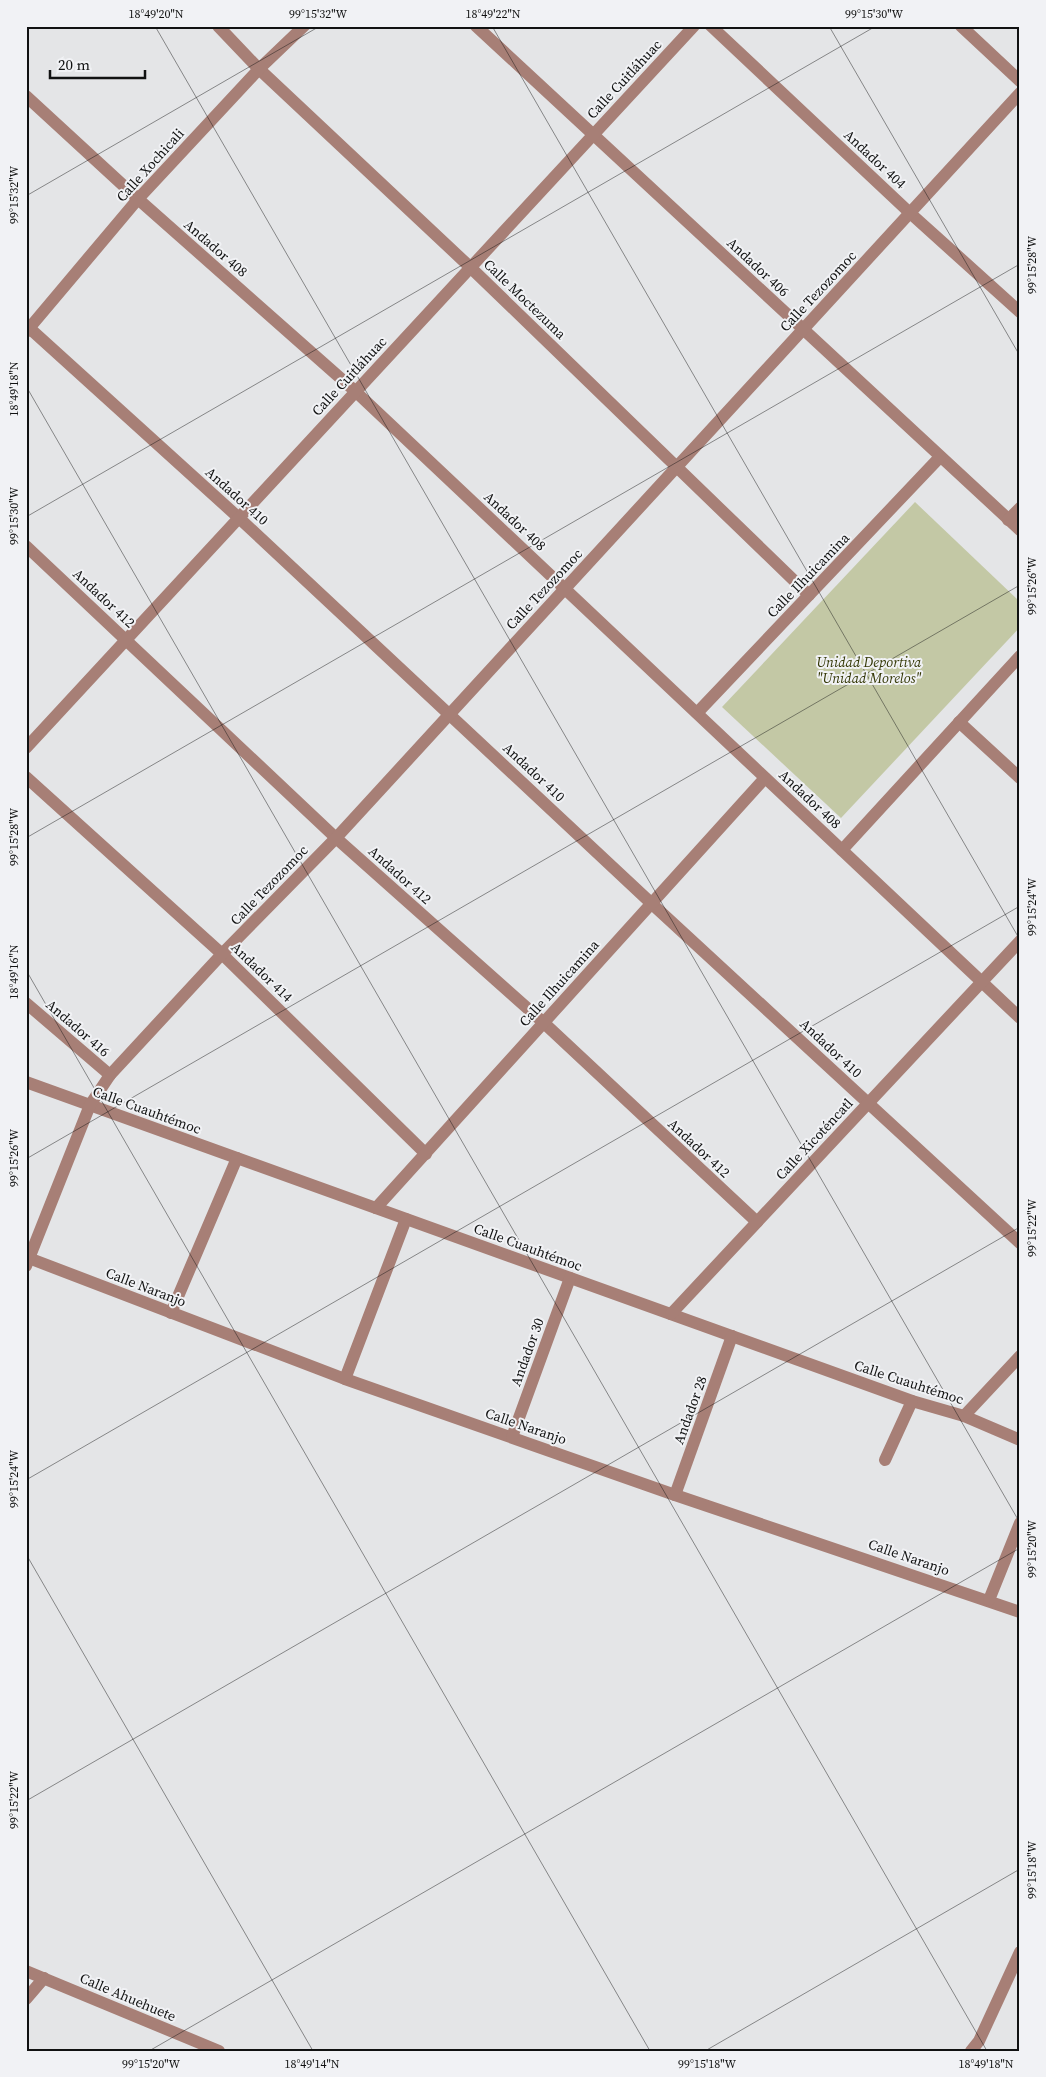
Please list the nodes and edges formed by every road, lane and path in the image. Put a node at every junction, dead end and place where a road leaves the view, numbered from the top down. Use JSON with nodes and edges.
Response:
{"nodes":[{"id":1,"x":218,"y":26,"type":"edge"},
{"id":2,"x":304,"y":26,"type":"edge"},
{"id":3,"x":476,"y":26,"type":"edge"},
{"id":4,"x":694,"y":26,"type":"edge"},
{"id":5,"x":711,"y":26,"type":"edge"},
{"id":6,"x":961,"y":26,"type":"edge"},
{"id":7,"x":259,"y":68,"type":"junction"},
{"id":8,"x":1020,"y":81,"type":"edge"},
{"id":9,"x":1020,"y":93,"type":"edge"},
{"id":10,"x":26,"y":96,"type":"edge"},
{"id":11,"x":592,"y":134,"type":"junction"},
{"id":12,"x":138,"y":199,"type":"junction"},
{"id":13,"x":910,"y":213,"type":"junction"},
{"id":14,"x":470,"y":267,"type":"junction"},
{"id":15,"x":1020,"y":312,"type":"edge"},
{"id":16,"x":28,"y":329,"type":"edge"},
{"id":17,"x":803,"y":329,"type":"junction"},
{"id":18,"x":355,"y":391,"type":"junction"},
{"id":19,"x":940,"y":457,"type":"junction"},
{"id":20,"x":676,"y":467,"type":"junction"},
{"id":21,"x":1020,"y":508,"type":"edge"},
{"id":22,"x":239,"y":518,"type":"junction"},
{"id":23,"x":1008,"y":520,"type":"junction"},
{"id":24,"x":1020,"y":530,"type":"edge"},
{"id":25,"x":26,"y":546,"type":"edge"},
{"id":26,"x":565,"y":589,"type":"junction"},
{"id":27,"x":809,"y":595,"type":"junction"},
{"id":28,"x":126,"y":639,"type":"junction"},
{"id":29,"x":1020,"y":656,"type":"edge"},
{"id":30,"x":450,"y":713,"type":"junction"},
{"id":31,"x":697,"y":713,"type":"junction"},
{"id":32,"x":959,"y":722,"type":"junction"},
{"id":33,"x":26,"y":748,"type":"edge"},
{"id":34,"x":26,"y":777,"type":"edge"},
{"id":35,"x":765,"y":778,"type":"junction"},
{"id":36,"x":1020,"y":778,"type":"edge"},
{"id":37,"x":336,"y":838,"type":"junction"},
{"id":38,"x":842,"y":850,"type":"junction"},
{"id":39,"x":651,"y":903,"type":"junction"},
{"id":40,"x":1020,"y":941,"type":"edge"},
{"id":41,"x":222,"y":954,"type":"junction"},
{"id":42,"x":982,"y":982,"type":"junction"},
{"id":43,"x":26,"y":1003,"type":"edge"},
{"id":44,"x":1020,"y":1018,"type":"edge"},
{"id":45,"x":544,"y":1023,"type":"junction"},
{"id":46,"x":110,"y":1075,"type":"junction"},
{"id":47,"x":26,"y":1082,"type":"edge"},
{"id":48,"x":868,"y":1103,"type":"junction"},
{"id":49,"x":90,"y":1105,"type":"junction"},
{"id":50,"x":426,"y":1154,"type":"junction"},
{"id":51,"x":237,"y":1158,"type":"junction"},
{"id":52,"x":376,"y":1208,"type":"junction"},
{"id":53,"x":406,"y":1219,"type":"junction"},
{"id":54,"x":757,"y":1222,"type":"junction"},
{"id":55,"x":1020,"y":1243,"type":"edge"},
{"id":56,"x":27,"y":1260,"type":"edge"},
{"id":57,"x":570,"y":1278,"type":"junction"},
{"id":58,"x":171,"y":1313,"type":"junction"},
{"id":59,"x":671,"y":1314,"type":"junction"},
{"id":60,"x":732,"y":1336,"type":"junction"},
{"id":61,"x":1020,"y":1356,"type":"edge"},
{"id":62,"x":345,"y":1379,"type":"junction"},
{"id":63,"x":912,"y":1401,"type":"junction"},
{"id":64,"x":964,"y":1416,"type":"junction"},
{"id":65,"x":512,"y":1437,"type":"junction"},
{"id":66,"x":1020,"y":1440,"type":"edge"},
{"id":67,"x":885,"y":1460,"type":"dead end"},
{"id":68,"x":675,"y":1495,"type":"junction"},
{"id":69,"x":1020,"y":1523,"type":"edge"},
{"id":70,"x":989,"y":1600,"type":"junction"},
{"id":71,"x":1020,"y":1612,"type":"edge"},
{"id":72,"x":1020,"y":1952,"type":"edge"},
{"id":73,"x":26,"y":1971,"type":"edge"},
{"id":74,"x":44,"y":1978,"type":"junction"},
{"id":75,"x":26,"y":1999,"type":"edge"},
{"id":76,"x":219,"y":2051,"type":"edge"},
{"id":77,"x":971,"y":2051,"type":"edge"}],
"edges":[{"from":1,"to":7,"type":"street","name":"Calle Moctezuma"},
{"from":2,"to":7,"type":"street","name":"Calle Xochicali"},
{"from":3,"to":11,"type":"street","name":"Andador 406"},
{"from":4,"to":11,"type":"street","name":"Calle Cuitláhuac"},
{"from":5,"to":13,"type":"street","name":"Andador 404"},
{"from":6,"to":8,"type":"street"},
{"from":7,"to":12,"type":"street","name":"Calle Xochicali"},
{"from":7,"to":14,"type":"street","name":"Calle Moctezuma"},
{"from":9,"to":13,"type":"street","name":"Calle Tezozomoc"},
{"from":10,"to":12,"type":"street","name":"Andador 408"},
{"from":11,"to":14,"type":"street","name":"Calle Cuitláhuac"},
{"from":11,"to":17,"type":"street","name":"Andador 406"},
{"from":12,"to":16,"type":"street","name":"Calle Xochicali"},
{"from":12,"to":18,"type":"street","name":"Andador 408"},
{"from":13,"to":15,"type":"street","name":"Andador 404"},
{"from":13,"to":17,"type":"street","name":"Calle Tezozomoc"},
{"from":14,"to":18,"type":"street","name":"Calle Cuitláhuac"},
{"from":14,"to":20,"type":"street","name":"Calle Moctezuma"},
{"from":16,"to":22,"type":"street","name":"Andador 410"},
{"from":17,"to":19,"type":"street","name":"Andador 406"},
{"from":17,"to":20,"type":"street","name":"Calle Tezozomoc"},
{"from":18,"to":22,"type":"street","name":"Calle Cuitláhuac"},
{"from":18,"to":26,"type":"street","name":"Andador 408"},
{"from":19,"to":23,"type":"street","name":"Andador 406"},
{"from":19,"to":27,"type":"street","name":"Calle Ilhuicamina"},
{"from":20,"to":26,"type":"street","name":"Calle Tezozomoc"},
{"from":20,"to":27,"type":"street","name":"Calle Moctezuma"},
{"from":21,"to":23,"type":"street"},
{"from":22,"to":28,"type":"street","name":"Calle Cuitláhuac"},
{"from":22,"to":30,"type":"street","name":"Andador 410"},
{"from":23,"to":24,"type":"street","name":"Andador 406"},
{"from":25,"to":28,"type":"street","name":"Andador 412"},
{"from":26,"to":30,"type":"street","name":"Calle Tezozomoc"},
{"from":26,"to":31,"type":"street","name":"Andador 408"},
{"from":27,"to":31,"type":"street","name":"Calle Ilhuicamina"},
{"from":28,"to":33,"type":"street","name":"Calle Cuitláhuac"},
{"from":28,"to":37,"type":"street","name":"Andador 412"},
{"from":29,"to":32,"type":"street"},
{"from":30,"to":37,"type":"street","name":"Calle Tezozomoc"},
{"from":30,"to":39,"type":"street","name":"Andador 410"},
{"from":31,"to":35,"type":"street","name":"Andador 408"},
{"from":32,"to":36,"type":"street"},
{"from":32,"to":38,"type":"street"},
{"from":34,"to":41,"type":"street","name":"Andador 414"},
{"from":35,"to":38,"type":"street","name":"Andador 408"},
{"from":35,"to":39,"type":"street","name":"Calle Ilhuicamina"},
{"from":37,"to":41,"type":"street","name":"Calle Tezozomoc"},
{"from":37,"to":45,"type":"street","name":"Andador 412"},
{"from":38,"to":42,"type":"street","name":"Andador 408"},
{"from":39,"to":45,"type":"street","name":"Calle Ilhuicamina"},
{"from":39,"to":48,"type":"street","name":"Andador 410"},
{"from":40,"to":42,"type":"street","name":"Calle Xicoténcatl"},
{"from":41,"to":46,"type":"street","name":"Calle Tezozomoc"},
{"from":41,"to":50,"type":"street","name":"Andador 414"},
{"from":42,"to":44,"type":"street","name":"Andador 408"},
{"from":42,"to":48,"type":"street","name":"Calle Xicoténcatl"},
{"from":43,"to":46,"type":"street","name":"Andador 416"},
{"from":45,"to":50,"type":"street","name":"Calle Ilhuicamina"},
{"from":45,"to":54,"type":"street","name":"Andador 412"},
{"from":46,"to":49,"type":"street","name":"Calle Tezozomoc"},
{"from":47,"to":49,"type":"street","name":"Calle Cuauhtémoc"},
{"from":48,"to":54,"type":"street","name":"Calle Xicoténcatl"},
{"from":48,"to":55,"type":"street","name":"Andador 410"},
{"from":49,"to":51,"type":"street","name":"Calle Cuauhtémoc"},
{"from":49,"to":56,"type":"street","name":"Calle Tezozomoc"},
{"from":50,"to":52,"type":"street","name":"Calle Ilhuicamina"},
{"from":51,"to":52,"type":"street","name":"Calle Cuauhtémoc"},
{"from":51,"to":58,"type":"street"},
{"from":52,"to":53,"type":"street","name":"Calle Cuauhtémoc"},
{"from":53,"to":57,"type":"street","name":"Calle Cuauhtémoc"},
{"from":53,"to":62,"type":"street"},
{"from":54,"to":59,"type":"street","name":"Calle Xicoténcatl"},
{"from":56,"to":58,"type":"street","name":"Calle Naranjo"},
{"from":57,"to":59,"type":"street","name":"Calle Cuauhtémoc"},
{"from":57,"to":65,"type":"street","name":"Andador 30"},
{"from":58,"to":62,"type":"street","name":"Calle Naranjo"},
{"from":59,"to":60,"type":"street","name":"Calle Cuauhtémoc"},
{"from":60,"to":63,"type":"street","name":"Calle Cuauhtémoc"},
{"from":60,"to":68,"type":"street","name":"Andador 28"},
{"from":61,"to":64,"type":"street"},
{"from":62,"to":65,"type":"street","name":"Calle Naranjo"},
{"from":63,"to":64,"type":"street","name":"Calle Cuauhtémoc"},
{"from":63,"to":67,"type":"street"},
{"from":64,"to":66,"type":"street","name":"Calle Cuauhtémoc"},
{"from":65,"to":68,"type":"street","name":"Calle Naranjo"},
{"from":68,"to":70,"type":"street","name":"Calle Naranjo"},
{"from":69,"to":70,"type":"street"},
{"from":70,"to":71,"type":"street","name":"Calle Naranjo"},
{"from":72,"to":77,"type":"street"},
{"from":73,"to":74,"type":"street","name":"Calle Ahuehuete"},
{"from":74,"to":75,"type":"street"},
{"from":74,"to":76,"type":"street","name":"Calle Ahuehuete"}]}
